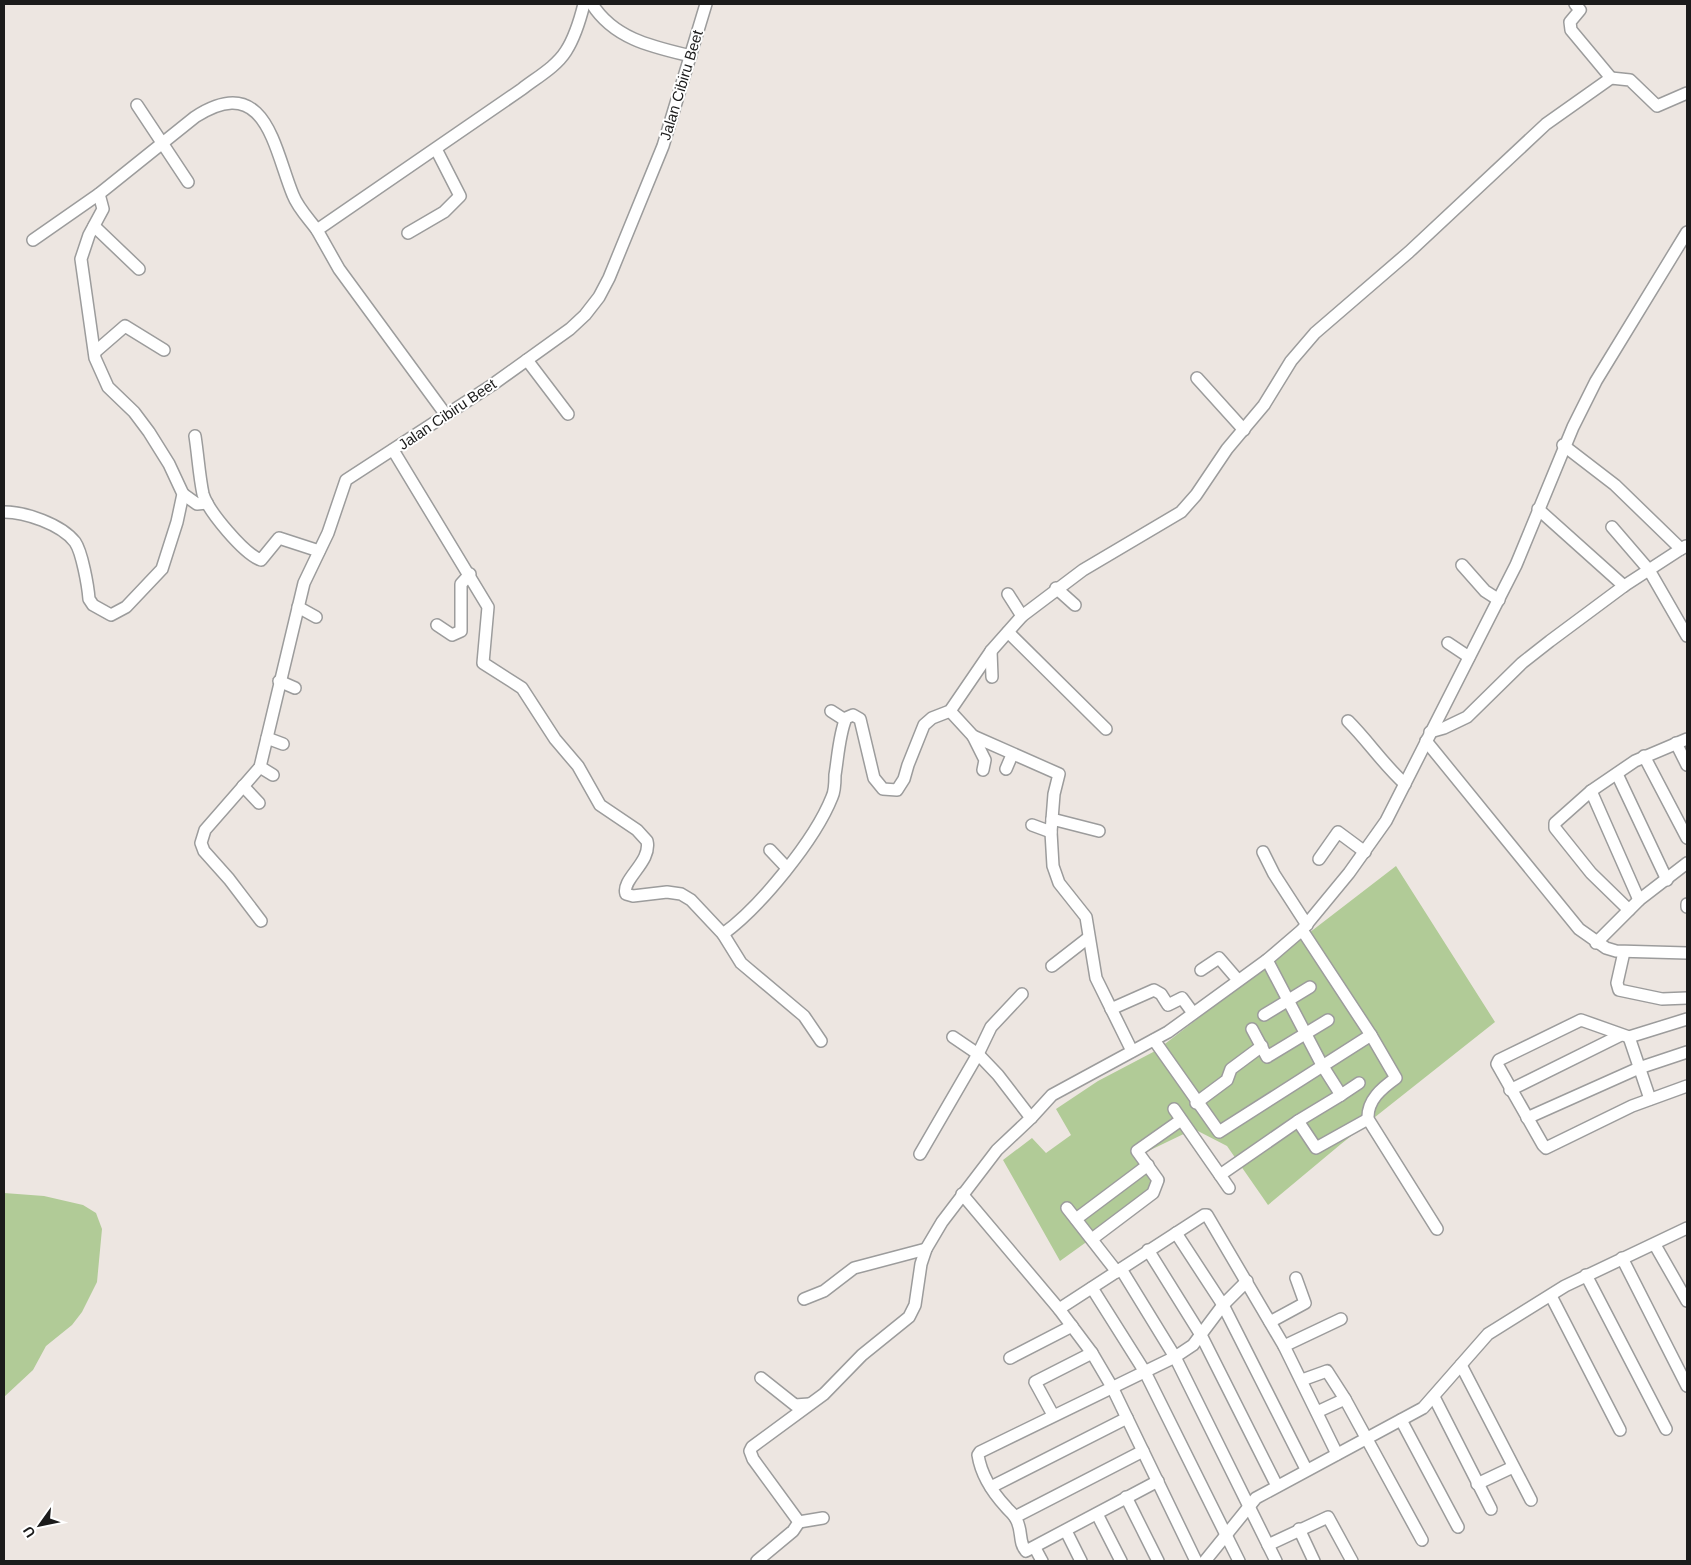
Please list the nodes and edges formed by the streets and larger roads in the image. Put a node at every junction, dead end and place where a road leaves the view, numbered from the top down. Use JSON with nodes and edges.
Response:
{"nodes":[{"id":1,"x":584,"y":4,"type":"edge"},
{"id":2,"x":592,"y":4,"type":"edge"},
{"id":3,"x":706,"y":4,"type":"edge"},
{"id":4,"x":1575,"y":4,"type":"edge"},
{"id":5,"x":691,"y":56,"type":"junction"},
{"id":6,"x":1610,"y":78,"type":"junction"},
{"id":7,"x":1687,"y":93,"type":"edge"},
{"id":8,"x":137,"y":105,"type":"dead end"},
{"id":9,"x":163,"y":145,"type":"junction"},
{"id":10,"x":436,"y":149,"type":"junction"},
{"id":11,"x":188,"y":182,"type":"dead end"},
{"id":12,"x":99,"y":194,"type":"junction"},
{"id":13,"x":94,"y":226,"type":"junction"},
{"id":14,"x":317,"y":230,"type":"junction"},
{"id":15,"x":1687,"y":232,"type":"edge"},
{"id":16,"x":408,"y":233,"type":"dead end"},
{"id":17,"x":33,"y":240,"type":"dead end"},
{"id":18,"x":139,"y":269,"type":"dead end"},
{"id":19,"x":164,"y":350,"type":"dead end"},
{"id":20,"x":95,"y":352,"type":"junction"},
{"id":21,"x":527,"y":360,"type":"junction"},
{"id":22,"x":1197,"y":378,"type":"dead end"},
{"id":23,"x":568,"y":414,"type":"dead end"},
{"id":24,"x":446,"y":415,"type":"junction"},
{"id":25,"x":1244,"y":430,"type":"junction"},
{"id":26,"x":195,"y":436,"type":"dead end"},
{"id":27,"x":1563,"y":446,"type":"junction"},
{"id":28,"x":393,"y":450,"type":"junction"},
{"id":29,"x":183,"y":494,"type":"junction"},
{"id":30,"x":207,"y":503,"type":"junction"},
{"id":31,"x":1538,"y":508,"type":"junction"},
{"id":32,"x":4,"y":512,"type":"edge"},
{"id":33,"x":1612,"y":527,"type":"dead end"},
{"id":34,"x":1684,"y":547,"type":"edge"},
{"id":35,"x":319,"y":551,"type":"junction"},
{"id":36,"x":1462,"y":565,"type":"dead end"},
{"id":37,"x":1649,"y":570,"type":"junction"},
{"id":38,"x":470,"y":574,"type":"junction"},
{"id":39,"x":1624,"y":586,"type":"junction"},
{"id":40,"x":1056,"y":588,"type":"junction"},
{"id":41,"x":1008,"y":594,"type":"dead end"},
{"id":42,"x":1499,"y":600,"type":"junction"},
{"id":43,"x":1075,"y":606,"type":"dead end"},
{"id":44,"x":298,"y":608,"type":"junction"},
{"id":45,"x":1022,"y":616,"type":"junction"},
{"id":46,"x":316,"y":617,"type":"dead end"},
{"id":47,"x":437,"y":625,"type":"dead end"},
{"id":48,"x":1008,"y":632,"type":"junction"},
{"id":49,"x":1687,"y":636,"type":"edge"},
{"id":50,"x":1448,"y":643,"type":"dead end"},
{"id":51,"x":991,"y":651,"type":"junction"},
{"id":52,"x":1469,"y":657,"type":"junction"},
{"id":53,"x":992,"y":677,"type":"dead end"},
{"id":54,"x":279,"y":681,"type":"junction"},
{"id":55,"x":295,"y":688,"type":"dead end"},
{"id":56,"x":831,"y":711,"type":"dead end"},
{"id":57,"x":950,"y":711,"type":"junction"},
{"id":58,"x":845,"y":720,"type":"junction"},
{"id":59,"x":1348,"y":721,"type":"dead end"},
{"id":60,"x":1106,"y":729,"type":"dead end"},
{"id":61,"x":973,"y":736,"type":"junction"},
{"id":62,"x":1428,"y":736,"type":"junction"},
{"id":63,"x":267,"y":738,"type":"junction"},
{"id":64,"x":1682,"y":741,"type":"edge"},
{"id":65,"x":283,"y":744,"type":"dead end"},
{"id":66,"x":1012,"y":754,"type":"junction"},
{"id":67,"x":1644,"y":756,"type":"junction"},
{"id":68,"x":1687,"y":765,"type":"edge"},
{"id":69,"x":260,"y":767,"type":"junction"},
{"id":70,"x":1006,"y":769,"type":"dead end"},
{"id":71,"x":982,"y":770,"type":"dead end"},
{"id":72,"x":1618,"y":774,"type":"junction"},
{"id":73,"x":273,"y":776,"type":"dead end"},
{"id":74,"x":1405,"y":784,"type":"junction"},
{"id":75,"x":243,"y":786,"type":"junction"},
{"id":76,"x":1591,"y":791,"type":"junction"},
{"id":77,"x":260,"y":803,"type":"dead end"},
{"id":78,"x":1052,"y":819,"type":"junction"},
{"id":79,"x":1032,"y":825,"type":"dead end"},
{"id":80,"x":1099,"y":831,"type":"dead end"},
{"id":81,"x":1051,"y":832,"type":"junction"},
{"id":82,"x":1687,"y":838,"type":"edge"},
{"id":83,"x":770,"y":850,"type":"dead end"},
{"id":84,"x":1263,"y":852,"type":"dead end"},
{"id":85,"x":1365,"y":852,"type":"junction"},
{"id":86,"x":1318,"y":859,"type":"dead end"},
{"id":87,"x":1687,"y":863,"type":"edge"},
{"id":88,"x":787,"y":868,"type":"junction"},
{"id":89,"x":1666,"y":880,"type":"junction"},
{"id":90,"x":1639,"y":900,"type":"junction"},
{"id":91,"x":1629,"y":910,"type":"junction"},
{"id":92,"x":261,"y":921,"type":"dead end"},
{"id":93,"x":1305,"y":927,"type":"junction"},
{"id":94,"x":723,"y":934,"type":"junction"},
{"id":95,"x":1088,"y":938,"type":"junction"},
{"id":96,"x":1596,"y":943,"type":"junction"},
{"id":97,"x":1624,"y":952,"type":"junction"},
{"id":98,"x":1687,"y":953,"type":"edge"},
{"id":99,"x":1267,"y":960,"type":"junction"},
{"id":100,"x":1052,"y":966,"type":"dead end"},
{"id":101,"x":1201,"y":970,"type":"dead end"},
{"id":102,"x":1238,"y":980,"type":"junction"},
{"id":103,"x":1310,"y":987,"type":"dead end"},
{"id":104,"x":1022,"y":994,"type":"dead end"},
{"id":105,"x":1687,"y":998,"type":"edge"},
{"id":106,"x":1288,"y":1000,"type":"junction"},
{"id":107,"x":1111,"y":1009,"type":"junction"},
{"id":108,"x":1193,"y":1013,"type":"junction"},
{"id":109,"x":1264,"y":1015,"type":"dead end"},
{"id":110,"x":1687,"y":1019,"type":"edge"},
{"id":111,"x":1328,"y":1020,"type":"dead end"},
{"id":112,"x":1252,"y":1029,"type":"dead end"},
{"id":113,"x":1305,"y":1033,"type":"junction"},
{"id":114,"x":1371,"y":1035,"type":"junction"},
{"id":115,"x":1625,"y":1036,"type":"junction"},
{"id":116,"x":953,"y":1037,"type":"dead end"},
{"id":117,"x":821,"y":1040,"type":"dead end"},
{"id":118,"x":1154,"y":1040,"type":"junction"},
{"id":119,"x":1262,"y":1046,"type":"junction"},
{"id":120,"x":1132,"y":1051,"type":"junction"},
{"id":121,"x":1687,"y":1052,"type":"edge"},
{"id":122,"x":978,"y":1054,"type":"junction"},
{"id":123,"x":1322,"y":1065,"type":"junction"},
{"id":124,"x":1639,"y":1068,"type":"junction"},
{"id":125,"x":1359,"y":1083,"type":"dead end"},
{"id":126,"x":1687,"y":1086,"type":"edge"},
{"id":127,"x":1510,"y":1090,"type":"junction"},
{"id":128,"x":1341,"y":1095,"type":"junction"},
{"id":129,"x":1650,"y":1099,"type":"junction"},
{"id":130,"x":1198,"y":1106,"type":"junction"},
{"id":131,"x":1174,"y":1109,"type":"dead end"},
{"id":132,"x":1031,"y":1118,"type":"junction"},
{"id":133,"x":1527,"y":1118,"type":"junction"},
{"id":134,"x":1368,"y":1119,"type":"junction"},
{"id":135,"x":1182,"y":1120,"type":"junction"},
{"id":136,"x":1298,"y":1121,"type":"junction"},
{"id":137,"x":920,"y":1154,"type":"dead end"},
{"id":138,"x":1148,"y":1165,"type":"junction"},
{"id":139,"x":1220,"y":1175,"type":"junction"},
{"id":140,"x":1229,"y":1188,"type":"dead end"},
{"id":141,"x":962,"y":1194,"type":"junction"},
{"id":142,"x":1067,"y":1208,"type":"dead end"},
{"id":143,"x":1076,"y":1219,"type":"junction"},
{"id":144,"x":1687,"y":1228,"type":"edge"},
{"id":145,"x":1437,"y":1229,"type":"dead end"},
{"id":146,"x":1176,"y":1233,"type":"junction"},
{"id":147,"x":1092,"y":1240,"type":"junction"},
{"id":148,"x":1655,"y":1245,"type":"junction"},
{"id":149,"x":926,"y":1249,"type":"junction"},
{"id":150,"x":1148,"y":1250,"type":"junction"},
{"id":151,"x":1622,"y":1258,"type":"junction"},
{"id":152,"x":1119,"y":1270,"type":"junction"},
{"id":153,"x":1586,"y":1275,"type":"junction"},
{"id":154,"x":1296,"y":1278,"type":"dead end"},
{"id":155,"x":1247,"y":1281,"type":"junction"},
{"id":156,"x":1092,"y":1288,"type":"junction"},
{"id":157,"x":1551,"y":1296,"type":"junction"},
{"id":158,"x":804,"y":1299,"type":"dead end"},
{"id":159,"x":1687,"y":1301,"type":"edge"},
{"id":160,"x":1223,"y":1305,"type":"junction"},
{"id":161,"x":1060,"y":1309,"type":"junction"},
{"id":162,"x":1341,"y":1319,"type":"dead end"},
{"id":163,"x":1270,"y":1322,"type":"junction"},
{"id":164,"x":1072,"y":1326,"type":"junction"},
{"id":165,"x":1201,"y":1335,"type":"junction"},
{"id":166,"x":1284,"y":1346,"type":"junction"},
{"id":167,"x":1092,"y":1353,"type":"junction"},
{"id":168,"x":1175,"y":1357,"type":"junction"},
{"id":169,"x":1010,"y":1358,"type":"dead end"},
{"id":170,"x":1461,"y":1366,"type":"junction"},
{"id":171,"x":1146,"y":1372,"type":"junction"},
{"id":172,"x":761,"y":1378,"type":"dead end"},
{"id":173,"x":1302,"y":1380,"type":"junction"},
{"id":174,"x":1112,"y":1386,"type":"junction"},
{"id":175,"x":1687,"y":1386,"type":"edge"},
{"id":176,"x":1434,"y":1397,"type":"junction"},
{"id":177,"x":1345,"y":1399,"type":"junction"},
{"id":178,"x":809,"y":1404,"type":"junction"},
{"id":179,"x":1317,"y":1412,"type":"junction"},
{"id":180,"x":1052,"y":1415,"type":"junction"},
{"id":181,"x":1126,"y":1418,"type":"junction"},
{"id":182,"x":1401,"y":1420,"type":"junction"},
{"id":183,"x":1666,"y":1429,"type":"dead end"},
{"id":184,"x":1620,"y":1430,"type":"dead end"},
{"id":185,"x":1367,"y":1438,"type":"junction"},
{"id":186,"x":1144,"y":1451,"type":"junction"},
{"id":187,"x":1337,"y":1454,"type":"junction"},
{"id":188,"x":1513,"y":1467,"type":"junction"},
{"id":189,"x":1306,"y":1469,"type":"junction"},
{"id":190,"x":1158,"y":1481,"type":"junction"},
{"id":191,"x":1478,"y":1484,"type":"junction"},
{"id":192,"x":1277,"y":1486,"type":"junction"},
{"id":193,"x":991,"y":1487,"type":"junction"},
{"id":194,"x":1126,"y":1497,"type":"junction"},
{"id":195,"x":1532,"y":1500,"type":"dead end"},
{"id":196,"x":1249,"y":1506,"type":"junction"},
{"id":197,"x":1491,"y":1509,"type":"dead end"},
{"id":198,"x":1097,"y":1514,"type":"junction"},
{"id":199,"x":1015,"y":1517,"type":"junction"},
{"id":200,"x":823,"y":1518,"type":"dead end"},
{"id":201,"x":799,"y":1522,"type":"junction"},
{"id":202,"x":1458,"y":1527,"type":"dead end"},
{"id":203,"x":1299,"y":1529,"type":"junction"},
{"id":204,"x":1066,"y":1531,"type":"junction"},
{"id":205,"x":1226,"y":1534,"type":"junction"},
{"id":206,"x":1422,"y":1540,"type":"dead end"},
{"id":207,"x":1268,"y":1545,"type":"junction"},
{"id":208,"x":1035,"y":1548,"type":"junction"},
{"id":209,"x":757,"y":1561,"type":"edge"},
{"id":210,"x":1042,"y":1561,"type":"edge"},
{"id":211,"x":1082,"y":1561,"type":"edge"},
{"id":212,"x":1121,"y":1561,"type":"edge"},
{"id":213,"x":1158,"y":1561,"type":"edge"},
{"id":214,"x":1196,"y":1561,"type":"edge"},
{"id":215,"x":1204,"y":1561,"type":"edge"},
{"id":216,"x":1239,"y":1561,"type":"edge"},
{"id":217,"x":1276,"y":1561,"type":"edge"},
{"id":218,"x":1314,"y":1561,"type":"edge"},
{"id":219,"x":1352,"y":1561,"type":"edge"}],
"edges":[{"from":1,"to":10,"type":"street"},
{"from":2,"to":5,"type":"street"},
{"from":3,"to":5,"type":"street","name":"Jalan Cibiru Beet"},
{"from":4,"to":6,"type":"street"},
{"from":5,"to":21,"type":"street","name":"Jalan Cibiru Beet"},
{"from":6,"to":7,"type":"street"},
{"from":6,"to":25,"type":"street"},
{"from":8,"to":9,"type":"street"},
{"from":9,"to":11,"type":"street"},
{"from":9,"to":12,"type":"street"},
{"from":9,"to":14,"type":"street"},
{"from":10,"to":14,"type":"street"},
{"from":10,"to":16,"type":"street"},
{"from":12,"to":13,"type":"street"},
{"from":12,"to":17,"type":"street"},
{"from":13,"to":18,"type":"street"},
{"from":13,"to":20,"type":"street"},
{"from":14,"to":24,"type":"street"},
{"from":15,"to":27,"type":"street"},
{"from":19,"to":20,"type":"street"},
{"from":20,"to":29,"type":"street"},
{"from":21,"to":23,"type":"street"},
{"from":21,"to":24,"type":"street","name":"Jalan Cibiru Beet"},
{"from":22,"to":25,"type":"street"},
{"from":24,"to":28,"type":"street","name":"Jalan Cibiru Beet"},
{"from":25,"to":40,"type":"street"},
{"from":26,"to":30,"type":"street"},
{"from":27,"to":31,"type":"street"},
{"from":27,"to":34,"type":"street"},
{"from":28,"to":35,"type":"street","name":"Jalan Cibiru Beet"},
{"from":28,"to":38,"type":"street"},
{"from":29,"to":30,"type":"street"},
{"from":29,"to":32,"type":"street"},
{"from":30,"to":35,"type":"street"},
{"from":31,"to":39,"type":"street"},
{"from":31,"to":42,"type":"street"},
{"from":33,"to":37,"type":"street"},
{"from":34,"to":37,"type":"street"},
{"from":35,"to":44,"type":"street","name":"Jalan Cibiru Beet"},
{"from":36,"to":42,"type":"street"},
{"from":37,"to":39,"type":"street"},
{"from":37,"to":49,"type":"street"},
{"from":38,"to":47,"type":"street"},
{"from":38,"to":94,"type":"street"},
{"from":39,"to":62,"type":"street"},
{"from":40,"to":43,"type":"street"},
{"from":40,"to":45,"type":"street"},
{"from":41,"to":45,"type":"street"},
{"from":42,"to":52,"type":"street"},
{"from":44,"to":46,"type":"street"},
{"from":44,"to":54,"type":"street","name":"Jalan Cibiru Beet"},
{"from":45,"to":48,"type":"street"},
{"from":48,"to":51,"type":"street"},
{"from":48,"to":60,"type":"street"},
{"from":50,"to":52,"type":"street"},
{"from":51,"to":53,"type":"street"},
{"from":51,"to":57,"type":"street"},
{"from":52,"to":62,"type":"street"},
{"from":54,"to":55,"type":"street"},
{"from":54,"to":63,"type":"street","name":"Jalan Cibiru Beet"},
{"from":56,"to":58,"type":"street"},
{"from":57,"to":58,"type":"street"},
{"from":57,"to":61,"type":"street"},
{"from":58,"to":88,"type":"street"},
{"from":59,"to":74,"type":"street"},
{"from":61,"to":66,"type":"street"},
{"from":61,"to":71,"type":"street"},
{"from":62,"to":74,"type":"street"},
{"from":62,"to":96,"type":"street"},
{"from":63,"to":65,"type":"street"},
{"from":63,"to":69,"type":"street","name":"Jalan Cibiru Beet"},
{"from":64,"to":67,"type":"street"},
{"from":64,"to":68,"type":"street"},
{"from":66,"to":70,"type":"street"},
{"from":66,"to":78,"type":"street"},
{"from":67,"to":72,"type":"street"},
{"from":67,"to":82,"type":"street"},
{"from":69,"to":73,"type":"street"},
{"from":69,"to":75,"type":"street","name":"Jalan Cibiru Beet"},
{"from":72,"to":76,"type":"street"},
{"from":72,"to":89,"type":"street"},
{"from":74,"to":85,"type":"street"},
{"from":75,"to":77,"type":"street"},
{"from":75,"to":92,"type":"street","name":"Jalan Cibiru Beet"},
{"from":76,"to":90,"type":"street"},
{"from":76,"to":91,"type":"street"},
{"from":78,"to":80,"type":"street"},
{"from":78,"to":81,"type":"street"},
{"from":79,"to":81,"type":"street"},
{"from":81,"to":95,"type":"street"},
{"from":83,"to":88,"type":"street"},
{"from":84,"to":93,"type":"street"},
{"from":85,"to":86,"type":"street"},
{"from":85,"to":93,"type":"street"},
{"from":87,"to":89,"type":"street"},
{"from":88,"to":94,"type":"street"},
{"from":89,"to":90,"type":"street"},
{"from":90,"to":91,"type":"street"},
{"from":91,"to":96,"type":"street"},
{"from":93,"to":99,"type":"street"},
{"from":93,"to":114,"type":"street"},
{"from":94,"to":117,"type":"street"},
{"from":95,"to":100,"type":"street"},
{"from":95,"to":107,"type":"street"},
{"from":96,"to":97,"type":"street"},
{"from":97,"to":98,"type":"street"},
{"from":97,"to":105,"type":"street"},
{"from":99,"to":102,"type":"street"},
{"from":99,"to":106,"type":"street"},
{"from":101,"to":102,"type":"street"},
{"from":102,"to":108,"type":"street"},
{"from":103,"to":106,"type":"street"},
{"from":104,"to":122,"type":"street"},
{"from":106,"to":109,"type":"street"},
{"from":106,"to":113,"type":"street"},
{"from":107,"to":108,"type":"street"},
{"from":107,"to":120,"type":"street"},
{"from":108,"to":118,"type":"street"},
{"from":110,"to":115,"type":"street"},
{"from":111,"to":113,"type":"street"},
{"from":112,"to":119,"type":"street"},
{"from":113,"to":119,"type":"street"},
{"from":113,"to":123,"type":"street"},
{"from":114,"to":123,"type":"street"},
{"from":114,"to":134,"type":"street"},
{"from":115,"to":124,"type":"street"},
{"from":115,"to":127,"type":"street"},
{"from":115,"to":127,"type":"street"},
{"from":116,"to":122,"type":"street"},
{"from":118,"to":120,"type":"street"},
{"from":118,"to":130,"type":"street"},
{"from":119,"to":130,"type":"street"},
{"from":120,"to":132,"type":"street"},
{"from":121,"to":124,"type":"street"},
{"from":122,"to":132,"type":"street"},
{"from":122,"to":137,"type":"street"},
{"from":123,"to":128,"type":"street"},
{"from":123,"to":130,"type":"street"},
{"from":124,"to":129,"type":"street"},
{"from":124,"to":133,"type":"street"},
{"from":125,"to":128,"type":"street"},
{"from":126,"to":129,"type":"street"},
{"from":127,"to":133,"type":"street"},
{"from":128,"to":136,"type":"street"},
{"from":129,"to":133,"type":"street"},
{"from":130,"to":135,"type":"street"},
{"from":131,"to":135,"type":"street"},
{"from":132,"to":141,"type":"street"},
{"from":134,"to":136,"type":"street"},
{"from":134,"to":145,"type":"street"},
{"from":135,"to":138,"type":"street"},
{"from":135,"to":139,"type":"street"},
{"from":136,"to":139,"type":"street"},
{"from":138,"to":143,"type":"street"},
{"from":138,"to":147,"type":"street"},
{"from":139,"to":140,"type":"street"},
{"from":141,"to":149,"type":"street"},
{"from":141,"to":161,"type":"street"},
{"from":142,"to":143,"type":"street"},
{"from":143,"to":147,"type":"street"},
{"from":144,"to":148,"type":"street"},
{"from":146,"to":150,"type":"street"},
{"from":146,"to":155,"type":"street"},
{"from":146,"to":160,"type":"street"},
{"from":147,"to":152,"type":"street"},
{"from":148,"to":151,"type":"street"},
{"from":148,"to":159,"type":"street"},
{"from":149,"to":158,"type":"street"},
{"from":149,"to":178,"type":"street"},
{"from":150,"to":152,"type":"street"},
{"from":150,"to":165,"type":"street"},
{"from":151,"to":153,"type":"street"},
{"from":151,"to":175,"type":"street"},
{"from":152,"to":156,"type":"street"},
{"from":152,"to":168,"type":"street"},
{"from":153,"to":157,"type":"street"},
{"from":153,"to":183,"type":"street"},
{"from":154,"to":163,"type":"street"},
{"from":155,"to":160,"type":"street"},
{"from":155,"to":163,"type":"street"},
{"from":156,"to":161,"type":"street"},
{"from":156,"to":171,"type":"street"},
{"from":157,"to":170,"type":"street"},
{"from":157,"to":184,"type":"street"},
{"from":160,"to":165,"type":"street"},
{"from":160,"to":189,"type":"street"},
{"from":161,"to":164,"type":"street"},
{"from":162,"to":166,"type":"street"},
{"from":163,"to":166,"type":"street"},
{"from":164,"to":167,"type":"street"},
{"from":164,"to":169,"type":"street"},
{"from":165,"to":168,"type":"street"},
{"from":165,"to":192,"type":"street"},
{"from":166,"to":173,"type":"street"},
{"from":167,"to":174,"type":"street"},
{"from":167,"to":180,"type":"street"},
{"from":168,"to":171,"type":"street"},
{"from":168,"to":196,"type":"street"},
{"from":170,"to":176,"type":"street"},
{"from":170,"to":188,"type":"street"},
{"from":171,"to":174,"type":"street"},
{"from":171,"to":205,"type":"street"},
{"from":172,"to":178,"type":"street"},
{"from":173,"to":177,"type":"street"},
{"from":173,"to":179,"type":"street"},
{"from":174,"to":180,"type":"street"},
{"from":174,"to":181,"type":"street"},
{"from":176,"to":182,"type":"street"},
{"from":176,"to":191,"type":"street"},
{"from":177,"to":179,"type":"street"},
{"from":177,"to":185,"type":"street"},
{"from":178,"to":201,"type":"street"},
{"from":179,"to":187,"type":"street"},
{"from":180,"to":193,"type":"street"},
{"from":181,"to":186,"type":"street"},
{"from":181,"to":193,"type":"street"},
{"from":182,"to":185,"type":"street"},
{"from":182,"to":202,"type":"street"},
{"from":185,"to":187,"type":"street"},
{"from":185,"to":206,"type":"street"},
{"from":186,"to":190,"type":"street"},
{"from":186,"to":199,"type":"street"},
{"from":187,"to":189,"type":"street"},
{"from":188,"to":191,"type":"street"},
{"from":188,"to":195,"type":"street"},
{"from":189,"to":192,"type":"street"},
{"from":190,"to":194,"type":"street"},
{"from":190,"to":214,"type":"street"},
{"from":191,"to":197,"type":"street"},
{"from":192,"to":196,"type":"street"},
{"from":193,"to":199,"type":"street"},
{"from":194,"to":198,"type":"street"},
{"from":194,"to":213,"type":"street"},
{"from":196,"to":205,"type":"street"},
{"from":196,"to":207,"type":"street"},
{"from":198,"to":204,"type":"street"},
{"from":198,"to":212,"type":"street"},
{"from":199,"to":208,"type":"street"},
{"from":200,"to":201,"type":"street"},
{"from":201,"to":209,"type":"street"},
{"from":203,"to":207,"type":"street"},
{"from":203,"to":218,"type":"street"},
{"from":203,"to":219,"type":"street"},
{"from":204,"to":208,"type":"street"},
{"from":204,"to":211,"type":"street"},
{"from":205,"to":215,"type":"street"},
{"from":205,"to":216,"type":"street"},
{"from":207,"to":217,"type":"street"},
{"from":208,"to":210,"type":"street"}]}
